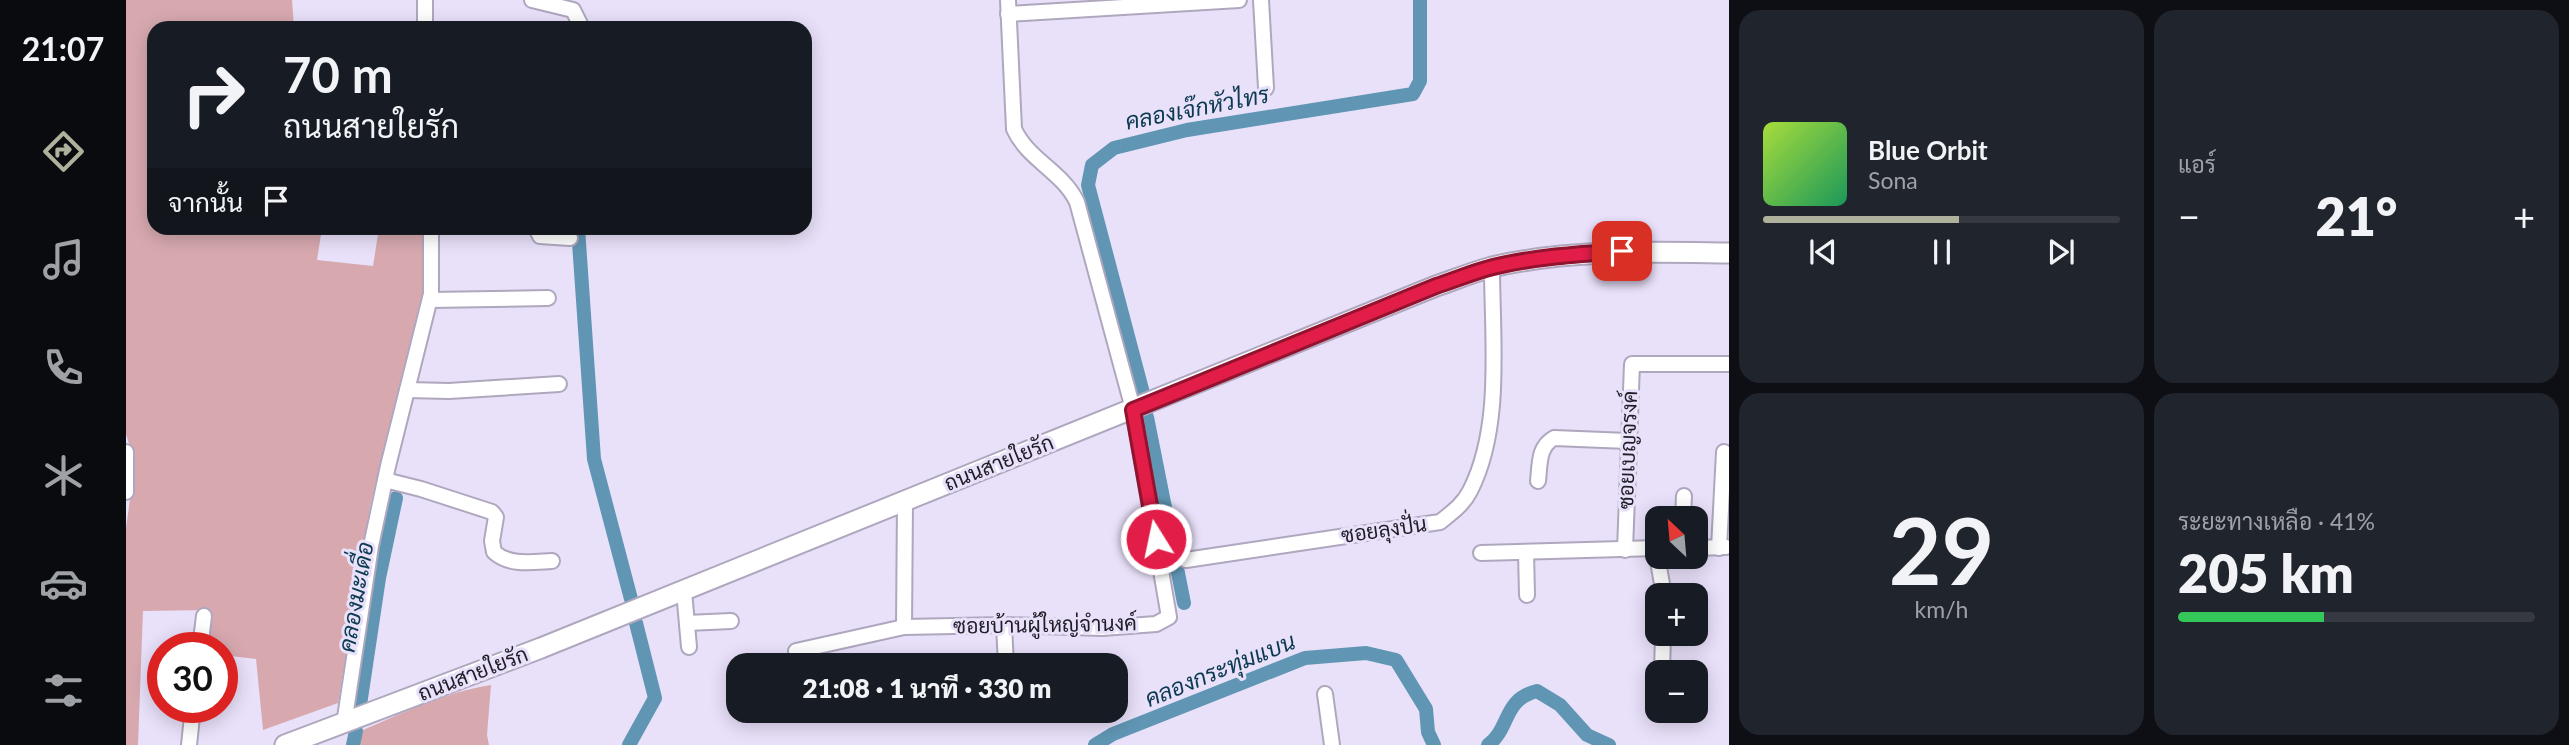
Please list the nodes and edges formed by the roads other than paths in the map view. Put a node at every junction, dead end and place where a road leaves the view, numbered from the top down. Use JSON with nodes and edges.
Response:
{"nodes":[{"id":1,"x":425,"y":0,"type":"edge"},
{"id":2,"x":532,"y":0,"type":"edge"},
{"id":3,"x":1239,"y":0,"type":"edge"},
{"id":4,"x":1261,"y":0,"type":"edge"},
{"id":5,"x":1008,"y":7,"type":"edge"},
{"id":6,"x":425,"y":21,"type":"edge"},
{"id":7,"x":579,"y":21,"type":"edge"},
{"id":8,"x":1266,"y":88,"type":"dead end"},
{"id":9,"x":431,"y":235,"type":"edge"},
{"id":10,"x":540,"y":235,"type":"edge"},
{"id":11,"x":570,"y":238,"type":"dead end"},
{"id":12,"x":1729,"y":254,"type":"edge"},
{"id":13,"x":1492,"y":267,"type":"junction"},
{"id":14,"x":548,"y":298,"type":"dead end"},
{"id":15,"x":430,"y":300,"type":"junction"},
{"id":16,"x":1729,"y":364,"type":"edge"},
{"id":17,"x":558,"y":384,"type":"dead end"},
{"id":18,"x":407,"y":390,"type":"junction"},
{"id":19,"x":1133,"y":410,"type":"junction"},
{"id":20,"x":1628,"y":441,"type":"junction"},
{"id":21,"x":126,"y":452,"type":"edge"},
{"id":22,"x":1724,"y":452,"type":"dead end"},
{"id":23,"x":385,"y":481,"type":"junction"},
{"id":24,"x":1538,"y":481,"type":"dead end"},
{"id":25,"x":126,"y":492,"type":"edge"},
{"id":26,"x":1684,"y":496,"type":"dead end"},
{"id":27,"x":905,"y":502,"type":"junction"},
{"id":28,"x":1684,"y":506,"type":"edge"},
{"id":29,"x":1724,"y":547,"type":"edge"},
{"id":30,"x":1625,"y":550,"type":"junction"},
{"id":31,"x":1645,"y":551,"type":"edge"},
{"id":32,"x":1526,"y":552,"type":"junction"},
{"id":33,"x":1481,"y":553,"type":"dead end"},
{"id":34,"x":1186,"y":560,"type":"dead end"},
{"id":35,"x":552,"y":561,"type":"dead end"},
{"id":36,"x":684,"y":591,"type":"junction"},
{"id":37,"x":1527,"y":594,"type":"dead end"},
{"id":38,"x":204,"y":617,"type":"dead end"},
{"id":39,"x":731,"y":621,"type":"dead end"},
{"id":40,"x":687,"y":623,"type":"junction"},
{"id":41,"x":1004,"y":625,"type":"junction"},
{"id":42,"x":904,"y":627,"type":"junction"},
{"id":43,"x":202,"y":632,"type":"edge"},
{"id":44,"x":689,"y":647,"type":"dead end"},
{"id":45,"x":796,"y":651,"type":"dead end"},
{"id":46,"x":1005,"y":653,"type":"edge"},
{"id":47,"x":1325,"y":694,"type":"dead end"},
{"id":48,"x":191,"y":723,"type":"edge"},
{"id":49,"x":344,"y":724,"type":"junction"},
{"id":50,"x":189,"y":745,"type":"edge"},
{"id":51,"x":285,"y":745,"type":"edge"},
{"id":52,"x":1332,"y":745,"type":"edge"}],
"edges":[{"from":1,"to":6,"type":"street"},
{"from":2,"to":7,"type":"street"},
{"from":3,"to":5,"type":"street"},
{"from":4,"to":8,"type":"street"},
{"from":5,"to":19,"type":"street"},
{"from":9,"to":15,"type":"street"},
{"from":10,"to":11,"type":"street"},
{"from":12,"to":13,"type":"street","name":"ถนนสายใยรัก"},
{"from":13,"to":19,"type":"street","name":"ถนนสายใยรัก"},
{"from":13,"to":34,"type":"street","name":"ซอยลุงปั่น"},
{"from":14,"to":15,"type":"street"},
{"from":15,"to":18,"type":"street"},
{"from":16,"to":20,"type":"street","name":"ซอยเบญจรงค์"},
{"from":17,"to":18,"type":"street"},
{"from":18,"to":23,"type":"street"},
{"from":19,"to":27,"type":"street","name":"ถนนสายใยรัก"},
{"from":19,"to":41,"type":"street","name":"ซอยบ้านผู้ใหญ่จำนงค์"},
{"from":20,"to":24,"type":"street"},
{"from":20,"to":30,"type":"street","name":"ซอยเบญจรงค์"},
{"from":21,"to":25,"type":"street"},
{"from":22,"to":29,"type":"street"},
{"from":23,"to":35,"type":"street"},
{"from":23,"to":49,"type":"street"},
{"from":26,"to":28,"type":"street"},
{"from":27,"to":36,"type":"street","name":"ถนนสายใยรัก"},
{"from":27,"to":42,"type":"street"},
{"from":30,"to":31,"type":"street"},
{"from":30,"to":32,"type":"street"},
{"from":32,"to":33,"type":"street"},
{"from":32,"to":37,"type":"street"},
{"from":36,"to":40,"type":"street"},
{"from":36,"to":49,"type":"street","name":"ถนนสายใยรัก"},
{"from":38,"to":43,"type":"street"},
{"from":39,"to":40,"type":"street"},
{"from":40,"to":44,"type":"street"},
{"from":41,"to":42,"type":"street","name":"ซอยบ้านผู้ใหญ่จำนงค์"},
{"from":41,"to":46,"type":"street"},
{"from":42,"to":45,"type":"street","name":"ซอยบ้านผู้ใหญ่จำนงค์"},
{"from":47,"to":52,"type":"street"},
{"from":48,"to":50,"type":"street"},
{"from":49,"to":51,"type":"street","name":"ถนนสายใยรัก"}]}
